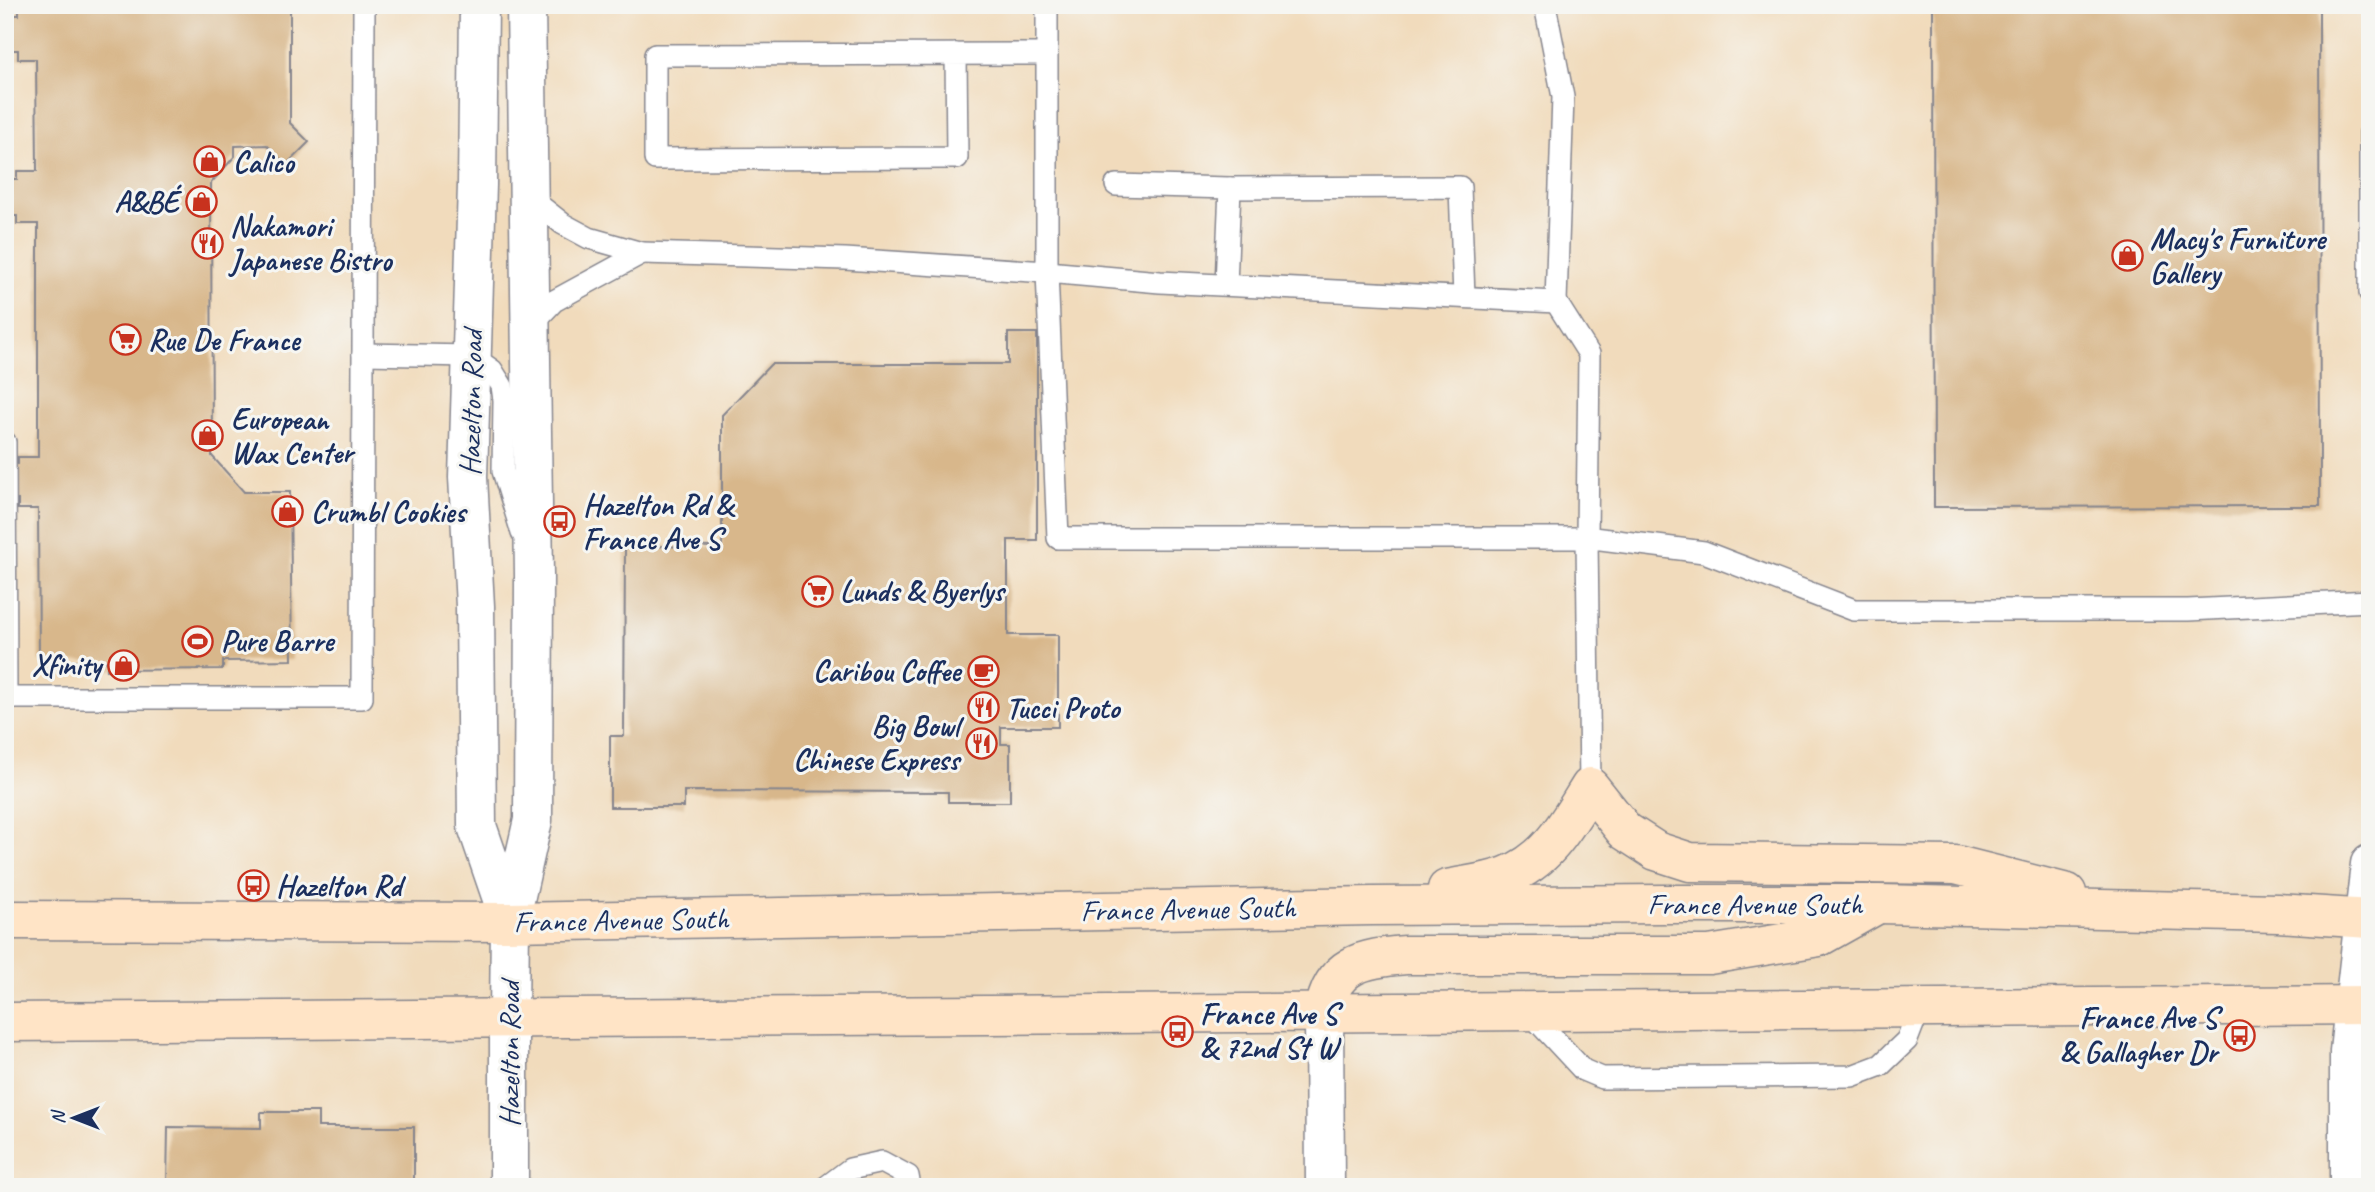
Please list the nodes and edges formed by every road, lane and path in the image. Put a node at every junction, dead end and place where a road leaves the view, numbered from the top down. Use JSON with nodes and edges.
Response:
{"nodes":[{"id":1,"x":364,"y":5,"type":"edge"},
{"id":2,"x":479,"y":5,"type":"edge"},
{"id":3,"x":526,"y":5,"type":"edge"},
{"id":4,"x":1047,"y":5,"type":"edge"},
{"id":5,"x":1545,"y":5,"type":"edge"},
{"id":6,"x":956,"y":54,"type":"junction"},
{"id":7,"x":1047,"y":54,"type":"junction"},
{"id":8,"x":2370,"y":133,"type":"edge"},
{"id":9,"x":1116,"y":185,"type":"dead end"},
{"id":10,"x":1230,"y":188,"type":"junction"},
{"id":11,"x":530,"y":198,"type":"junction"},
{"id":12,"x":642,"y":253,"type":"junction"},
{"id":13,"x":1047,"y":272,"type":"junction"},
{"id":14,"x":2370,"y":273,"type":"edge"},
{"id":15,"x":1226,"y":285,"type":"junction"},
{"id":16,"x":2370,"y":293,"type":"edge"},
{"id":17,"x":1464,"y":297,"type":"junction"},
{"id":18,"x":1556,"y":302,"type":"junction"},
{"id":19,"x":532,"y":324,"type":"junction"},
{"id":20,"x":363,"y":355,"type":"junction"},
{"id":21,"x":472,"y":356,"type":"junction"},
{"id":22,"x":5,"y":442,"type":"edge"},
{"id":23,"x":1587,"y":538,"type":"junction"},
{"id":24,"x":534,"y":575,"type":"junction"},
{"id":25,"x":2370,"y":601,"type":"edge"},
{"id":26,"x":1590,"y":787,"type":"junction"},
{"id":27,"x":2370,"y":864,"type":"edge"},
{"id":28,"x":1878,"y":904,"type":"junction"},
{"id":29,"x":1372,"y":906,"type":"junction"},
{"id":30,"x":2133,"y":910,"type":"junction"},
{"id":31,"x":2367,"y":919,"type":"edge"},
{"id":32,"x":5,"y":920,"type":"edge"},
{"id":33,"x":510,"y":922,"type":"junction"},
{"id":34,"x":2362,"y":1005,"type":"edge"},
{"id":35,"x":1919,"y":1009,"type":"junction"},
{"id":36,"x":1529,"y":1012,"type":"junction"},
{"id":37,"x":1324,"y":1013,"type":"junction"},
{"id":38,"x":509,"y":1017,"type":"junction"},
{"id":39,"x":5,"y":1022,"type":"edge"},
{"id":40,"x":509,"y":1187,"type":"edge"},
{"id":41,"x":826,"y":1187,"type":"edge"},
{"id":42,"x":910,"y":1187,"type":"edge"},
{"id":43,"x":1325,"y":1187,"type":"edge"},
{"id":44,"x":2349,"y":1187,"type":"edge"}],
"edges":[{"from":1,"to":20,"type":"lane"},
{"from":2,"to":21,"type":"street","name":"Hazelton Road"},
{"from":3,"to":11,"type":"street","name":"Hazelton Road"},
{"from":4,"to":7,"type":"lane"},
{"from":5,"to":18,"type":"lane"},
{"from":6,"to":6,"type":"lane"},
{"from":6,"to":7,"type":"lane"},
{"from":7,"to":13,"type":"lane"},
{"from":8,"to":14,"type":"lane"},
{"from":9,"to":10,"type":"lane"},
{"from":10,"to":15,"type":"lane"},
{"from":10,"to":17,"type":"lane"},
{"from":11,"to":12,"type":"lane"},
{"from":11,"to":19,"type":"street","name":"Hazelton Road"},
{"from":12,"to":13,"type":"lane"},
{"from":12,"to":19,"type":"lane"},
{"from":13,"to":15,"type":"lane"},
{"from":13,"to":23,"type":"lane"},
{"from":14,"to":16,"type":"lane"},
{"from":15,"to":17,"type":"lane"},
{"from":17,"to":18,"type":"lane"},
{"from":18,"to":23,"type":"lane"},
{"from":19,"to":24,"type":"street","name":"Hazelton Road"},
{"from":20,"to":21,"type":"lane"},
{"from":20,"to":22,"type":"lane"},
{"from":21,"to":24,"type":"lane"},
{"from":21,"to":33,"type":"street","name":"Hazelton Road"},
{"from":23,"to":25,"type":"lane"},
{"from":23,"to":26,"type":"lane"},
{"from":24,"to":33,"type":"street","name":"Hazelton Road"},
{"from":26,"to":29,"type":"main road"},
{"from":26,"to":30,"type":"main road"},
{"from":27,"to":31,"type":"street"},
{"from":28,"to":29,"type":"main road","name":"France Avenue South"},
{"from":28,"to":30,"type":"main road","name":"France Avenue South"},
{"from":28,"to":37,"type":"main road"},
{"from":29,"to":33,"type":"main road","name":"France Avenue South"},
{"from":30,"to":31,"type":"main road","name":"France Avenue South"},
{"from":31,"to":34,"type":"street"},
{"from":32,"to":33,"type":"main road","name":"France Avenue South"},
{"from":33,"to":38,"type":"street","name":"Hazelton Road"},
{"from":34,"to":35,"type":"main road"},
{"from":34,"to":44,"type":"street"},
{"from":35,"to":36,"type":"main road"},
{"from":35,"to":36,"type":"lane"},
{"from":36,"to":37,"type":"main road"},
{"from":37,"to":38,"type":"main road"},
{"from":37,"to":43,"type":"street"},
{"from":38,"to":39,"type":"main road"},
{"from":38,"to":40,"type":"street","name":"Hazelton Road"},
{"from":41,"to":42,"type":"lane"}]}
